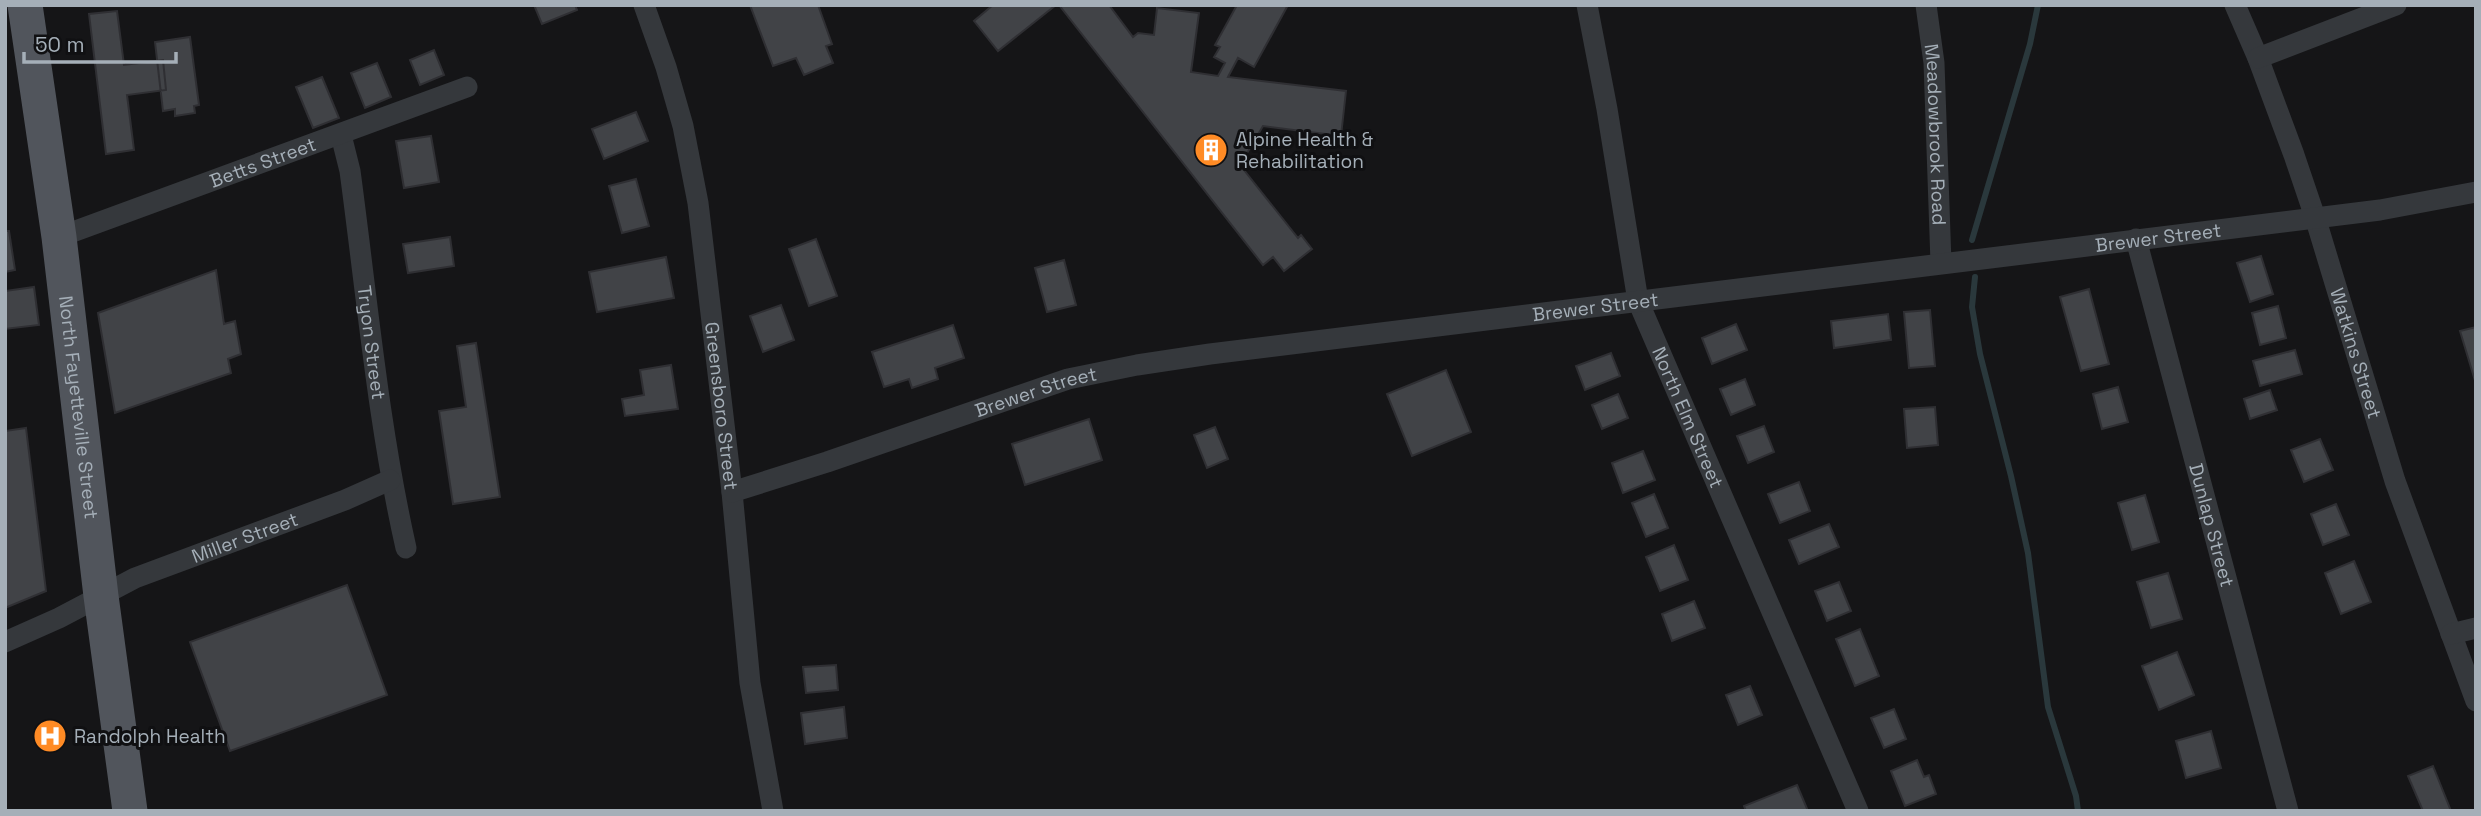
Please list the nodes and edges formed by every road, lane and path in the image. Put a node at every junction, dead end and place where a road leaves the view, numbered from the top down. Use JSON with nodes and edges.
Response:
{"nodes":[{"id":1,"x":25,"y":5,"type":"edge"},
{"id":2,"x":644,"y":5,"type":"edge"},
{"id":3,"x":1587,"y":5,"type":"edge"},
{"id":4,"x":1926,"y":5,"type":"edge"},
{"id":5,"x":2235,"y":5,"type":"edge"},
{"id":6,"x":2396,"y":5,"type":"edge"},
{"id":7,"x":2258,"y":58,"type":"junction"},
{"id":8,"x":467,"y":87,"type":"dead end"},
{"id":9,"x":341,"y":135,"type":"junction"},
{"id":10,"x":2476,"y":192,"type":"edge"},
{"id":11,"x":2315,"y":217,"type":"junction"},
{"id":12,"x":59,"y":237,"type":"junction"},
{"id":13,"x":2136,"y":239,"type":"junction"},
{"id":14,"x":1941,"y":263,"type":"junction"},
{"id":15,"x":1638,"y":301,"type":"junction"},
{"id":16,"x":390,"y":480,"type":"junction"},
{"id":17,"x":732,"y":492,"type":"junction"},
{"id":18,"x":406,"y":548,"type":"dead end"},
{"id":19,"x":101,"y":596,"type":"junction"},
{"id":20,"x":2476,"y":628,"type":"edge"},
{"id":21,"x":2451,"y":634,"type":"junction"},
{"id":22,"x":5,"y":642,"type":"edge"},
{"id":23,"x":2476,"y":701,"type":"edge"},
{"id":24,"x":130,"y":811,"type":"edge"},
{"id":25,"x":773,"y":811,"type":"edge"},
{"id":26,"x":1858,"y":811,"type":"edge"},
{"id":27,"x":2288,"y":811,"type":"edge"}],
"edges":[{"from":1,"to":12,"type":"main road","name":"North Fayetteville Street"},
{"from":2,"to":17,"type":"street","name":"Greensboro Street"},
{"from":3,"to":15,"type":"street","name":"North Elm Street"},
{"from":4,"to":14,"type":"street","name":"Meadowbrook Road"},
{"from":5,"to":7,"type":"street","name":"Watkins Street"},
{"from":6,"to":7,"type":"street"},
{"from":7,"to":11,"type":"street","name":"Watkins Street"},
{"from":8,"to":9,"type":"street","name":"Betts Street"},
{"from":9,"to":12,"type":"street","name":"Betts Street"},
{"from":9,"to":16,"type":"street","name":"Tryon Street"},
{"from":10,"to":11,"type":"street","name":"Brewer Street"},
{"from":11,"to":13,"type":"street","name":"Brewer Street"},
{"from":11,"to":21,"type":"street","name":"Watkins Street"},
{"from":12,"to":19,"type":"main road","name":"North Fayetteville Street"},
{"from":13,"to":14,"type":"street","name":"Brewer Street"},
{"from":13,"to":27,"type":"street","name":"Dunlap Street"},
{"from":14,"to":15,"type":"street","name":"Brewer Street"},
{"from":15,"to":17,"type":"street","name":"Brewer Street"},
{"from":15,"to":26,"type":"street","name":"North Elm Street"},
{"from":16,"to":18,"type":"street","name":"Tryon Street"},
{"from":16,"to":19,"type":"street","name":"Miller Street"},
{"from":17,"to":25,"type":"street","name":"Greensboro Street"},
{"from":19,"to":22,"type":"street","name":"Miller Street"},
{"from":19,"to":24,"type":"main road","name":"North Fayetteville Street"},
{"from":20,"to":21,"type":"street"},
{"from":21,"to":23,"type":"street","name":"Watkins Street"}]}
